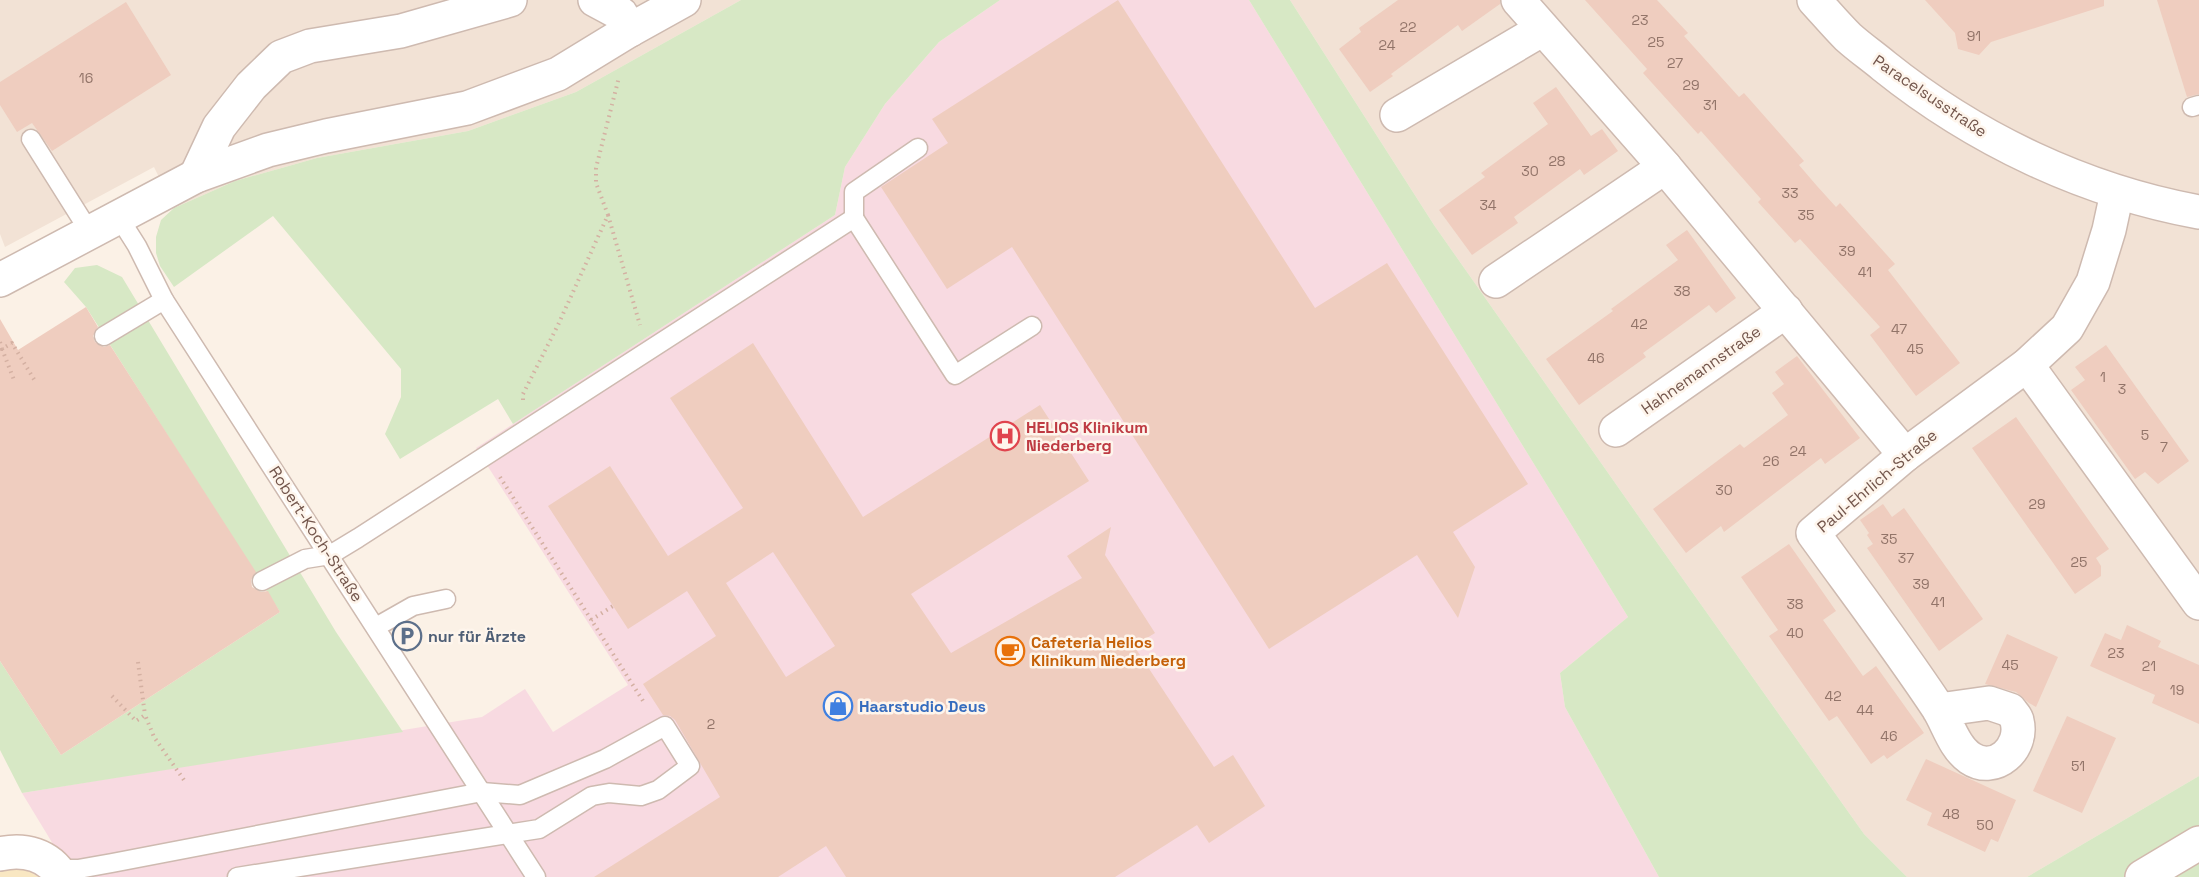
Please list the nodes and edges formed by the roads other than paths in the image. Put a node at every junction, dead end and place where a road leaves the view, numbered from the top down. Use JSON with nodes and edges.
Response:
{"nodes":[{"id":1,"x":510,"y":0,"type":"edge"},
{"id":2,"x":595,"y":0,"type":"edge"},
{"id":3,"x":684,"y":0,"type":"edge"},
{"id":4,"x":1518,"y":0,"type":"edge"},
{"id":5,"x":1814,"y":0,"type":"edge"},
{"id":6,"x":1543,"y":29,"type":"junction"},
{"id":7,"x":630,"y":30,"type":"junction"},
{"id":8,"x":1396,"y":115,"type":"dead end"},
{"id":9,"x":31,"y":140,"type":"dead end"},
{"id":10,"x":918,"y":148,"type":"dead end"},
{"id":11,"x":1665,"y":167,"type":"junction"},
{"id":12,"x":196,"y":176,"type":"junction"},
{"id":13,"x":2117,"y":193,"type":"junction"},
{"id":14,"x":2199,"y":212,"type":"edge"},
{"id":15,"x":118,"y":216,"type":"junction"},
{"id":16,"x":854,"y":218,"type":"junction"},
{"id":17,"x":89,"y":231,"type":"junction"},
{"id":18,"x":0,"y":280,"type":"edge"},
{"id":19,"x":1496,"y":281,"type":"dead end"},
{"id":20,"x":164,"y":300,"type":"junction"},
{"id":21,"x":1786,"y":311,"type":"junction"},
{"id":22,"x":1032,"y":326,"type":"dead end"},
{"id":23,"x":104,"y":336,"type":"dead end"},
{"id":24,"x":2028,"y":365,"type":"junction"},
{"id":25,"x":1616,"y":430,"type":"dead end"},
{"id":26,"x":1905,"y":455,"type":"junction"},
{"id":27,"x":330,"y":555,"type":"junction"},
{"id":28,"x":262,"y":581,"type":"dead end"},
{"id":29,"x":446,"y":599,"type":"dead end"},
{"id":30,"x":2199,"y":603,"type":"edge"},
{"id":31,"x":376,"y":627,"type":"junction"},
{"id":32,"x":1938,"y":710,"type":"dead end"},
{"id":33,"x":482,"y":792,"type":"junction"},
{"id":34,"x":509,"y":834,"type":"junction"},
{"id":35,"x":2199,"y":843,"type":"edge"},
{"id":36,"x":5,"y":844,"type":"edge"},
{"id":37,"x":60,"y":873,"type":"edge"},
{"id":38,"x":237,"y":877,"type":"edge"},
{"id":39,"x":536,"y":877,"type":"edge"},
{"id":40,"x":2142,"y":877,"type":"edge"}],
"edges":[{"from":1,"to":12,"type":"street"},
{"from":2,"to":7,"type":"street"},
{"from":3,"to":7,"type":"street"},
{"from":4,"to":6,"type":"street"},
{"from":5,"to":13,"type":"street","name":"Paracelsusstraße"},
{"from":6,"to":8,"type":"street"},
{"from":6,"to":11,"type":"street"},
{"from":7,"to":12,"type":"street"},
{"from":9,"to":17,"type":"lane"},
{"from":10,"to":16,"type":"lane"},
{"from":11,"to":19,"type":"street"},
{"from":11,"to":21,"type":"street"},
{"from":12,"to":15,"type":"street"},
{"from":13,"to":14,"type":"street","name":"Paracelsusstraße"},
{"from":13,"to":24,"type":"street","name":"Paul-Ehrlich-Straße"},
{"from":15,"to":17,"type":"street"},
{"from":15,"to":20,"type":"lane","name":"Robert-Koch-Straße"},
{"from":16,"to":22,"type":"lane"},
{"from":16,"to":27,"type":"lane"},
{"from":17,"to":18,"type":"street"},
{"from":20,"to":23,"type":"lane"},
{"from":20,"to":27,"type":"lane","name":"Robert-Koch-Straße"},
{"from":21,"to":25,"type":"street","name":"Hahnemannstraße"},
{"from":21,"to":26,"type":"street"},
{"from":24,"to":26,"type":"street","name":"Paul-Ehrlich-Straße"},
{"from":24,"to":30,"type":"street"},
{"from":26,"to":32,"type":"street","name":"Paul-Ehrlich-Straße"},
{"from":27,"to":28,"type":"lane"},
{"from":27,"to":31,"type":"lane","name":"Robert-Koch-Straße"},
{"from":29,"to":31,"type":"lane"},
{"from":31,"to":33,"type":"lane","name":"Robert-Koch-Straße"},
{"from":33,"to":34,"type":"lane","name":"Robert-Koch-Straße"},
{"from":33,"to":34,"type":"lane"},
{"from":33,"to":37,"type":"lane"},
{"from":34,"to":38,"type":"lane"},
{"from":34,"to":39,"type":"lane","name":"Robert-Koch-Straße"},
{"from":35,"to":40,"type":"street"},
{"from":36,"to":37,"type":"street"}]}
